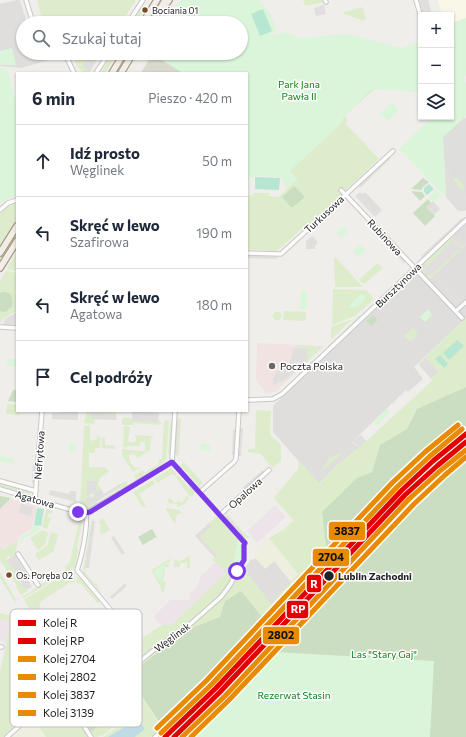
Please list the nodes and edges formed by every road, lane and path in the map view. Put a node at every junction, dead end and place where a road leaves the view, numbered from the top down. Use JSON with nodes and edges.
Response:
{"nodes":[{"id":1,"x":26,"y":0,"type":"edge"},
{"id":2,"x":143,"y":0,"type":"edge"},
{"id":3,"x":157,"y":0,"type":"edge"},
{"id":4,"x":165,"y":0,"type":"edge"},
{"id":5,"x":170,"y":0,"type":"edge"},
{"id":6,"x":416,"y":0,"type":"edge"},
{"id":7,"x":420,"y":12,"type":"edge"},
{"id":8,"x":31,"y":16,"type":"edge"},
{"id":9,"x":133,"y":16,"type":"edge"},
{"id":10,"x":147,"y":16,"type":"edge"},
{"id":11,"x":156,"y":16,"type":"edge"},
{"id":12,"x":157,"y":16,"type":"edge"},
{"id":13,"x":68,"y":60,"type":"edge"},
{"id":14,"x":104,"y":60,"type":"edge"},
{"id":15,"x":120,"y":60,"type":"edge"},
{"id":16,"x":128,"y":60,"type":"edge"},
{"id":17,"x":74,"y":72,"type":"edge"},
{"id":18,"x":97,"y":72,"type":"edge"},
{"id":19,"x":113,"y":72,"type":"edge"},
{"id":20,"x":121,"y":72,"type":"edge"},
{"id":21,"x":392,"y":151,"type":"dead end"},
{"id":22,"x":341,"y":190,"type":"dead end"},
{"id":23,"x":345,"y":194,"type":"junction"},
{"id":24,"x":16,"y":200,"type":"edge"},
{"id":25,"x":0,"y":210,"type":"edge"},
{"id":26,"x":466,"y":220,"type":"edge"},
{"id":27,"x":16,"y":228,"type":"edge"},
{"id":28,"x":16,"y":243,"type":"edge"},
{"id":29,"x":0,"y":253,"type":"edge"},
{"id":30,"x":248,"y":253,"type":"edge"},
{"id":31,"x":0,"y":268,"type":"edge"},
{"id":32,"x":415,"y":268,"type":"junction"},
{"id":33,"x":466,"y":302,"type":"edge"},
{"id":34,"x":456,"y":311,"type":"junction"},
{"id":35,"x":462,"y":318,"type":"dead end"},
{"id":36,"x":0,"y":327,"type":"edge"},
{"id":37,"x":16,"y":328,"type":"edge"},
{"id":38,"x":248,"y":400,"type":"edge"},
{"id":39,"x":42,"y":412,"type":"edge"},
{"id":40,"x":175,"y":412,"type":"edge"},
{"id":41,"x":239,"y":412,"type":"edge"},
{"id":42,"x":172,"y":462,"type":"junction"},
{"id":43,"x":269,"y":470,"type":"dead end"},
{"id":44,"x":0,"y":481,"type":"edge"},
{"id":45,"x":0,"y":490,"type":"edge"},
{"id":46,"x":36,"y":491,"type":"junction"},
{"id":47,"x":200,"y":492,"type":"junction"},
{"id":48,"x":35,"y":499,"type":"junction"},
{"id":49,"x":86,"y":513,"type":"junction"},
{"id":50,"x":220,"y":515,"type":"junction"},
{"id":51,"x":18,"y":554,"type":"dead end"},
{"id":52,"x":38,"y":585,"type":"dead end"},
{"id":53,"x":285,"y":608,"type":"dead end"},
{"id":54,"x":110,"y":609,"type":"edge"},
{"id":55,"x":142,"y":660,"type":"edge"},
{"id":56,"x":17,"y":727,"type":"edge"},
{"id":57,"x":84,"y":727,"type":"edge"},
{"id":58,"x":7,"y":737,"type":"edge"},
{"id":59,"x":91,"y":737,"type":"edge"},
{"id":60,"x":155,"y":737,"type":"edge"}],
"edges":[{"from":1,"to":8,"type":"street"},
{"from":2,"to":9,"type":"street"},
{"from":3,"to":10,"type":"main road"},
{"from":4,"to":11,"type":"main road"},
{"from":5,"to":12,"type":"main road"},
{"from":6,"to":7,"type":"street"},
{"from":13,"to":17,"type":"street"},
{"from":14,"to":18,"type":"street"},
{"from":15,"to":19,"type":"main road"},
{"from":16,"to":20,"type":"main road"},
{"from":21,"to":23,"type":"street","name":"Turkusowa"},
{"from":22,"to":23,"type":"street","name":"Rubinowa"},
{"from":23,"to":30,"type":"street","name":"Turkusowa"},
{"from":23,"to":32,"type":"street","name":"Rubinowa"},
{"from":24,"to":25,"type":"street"},
{"from":26,"to":32,"type":"street","name":"Bursztynowa"},
{"from":27,"to":29,"type":"main road"},
{"from":28,"to":31,"type":"main road"},
{"from":32,"to":34,"type":"street","name":"Rubinowa"},
{"from":32,"to":38,"type":"street","name":"Bursztynowa"},
{"from":33,"to":34,"type":"street"},
{"from":34,"to":35,"type":"street","name":"Rubinowa"},
{"from":36,"to":37,"type":"street"},
{"from":39,"to":46,"type":"street","name":"Nefrytowa"},
{"from":40,"to":42,"type":"street"},
{"from":41,"to":47,"type":"street"},
{"from":42,"to":47,"type":"street"},
{"from":42,"to":49,"type":"street"},
{"from":43,"to":50,"type":"street","name":"Opalowa"},
{"from":44,"to":46,"type":"street"},
{"from":45,"to":48,"type":"street","name":"Agatowa"},
{"from":46,"to":48,"type":"street","name":"Nefrytowa"},
{"from":47,"to":50,"type":"street"},
{"from":48,"to":49,"type":"street","name":"Agatowa"},
{"from":49,"to":54,"type":"street"},
{"from":50,"to":55,"type":"street","name":"Węglinek"},
{"from":51,"to":52,"type":"street"},
{"from":53,"to":60,"type":"street"},
{"from":56,"to":58,"type":"street","name":"Węglinek"},
{"from":57,"to":59,"type":"street"}]}
